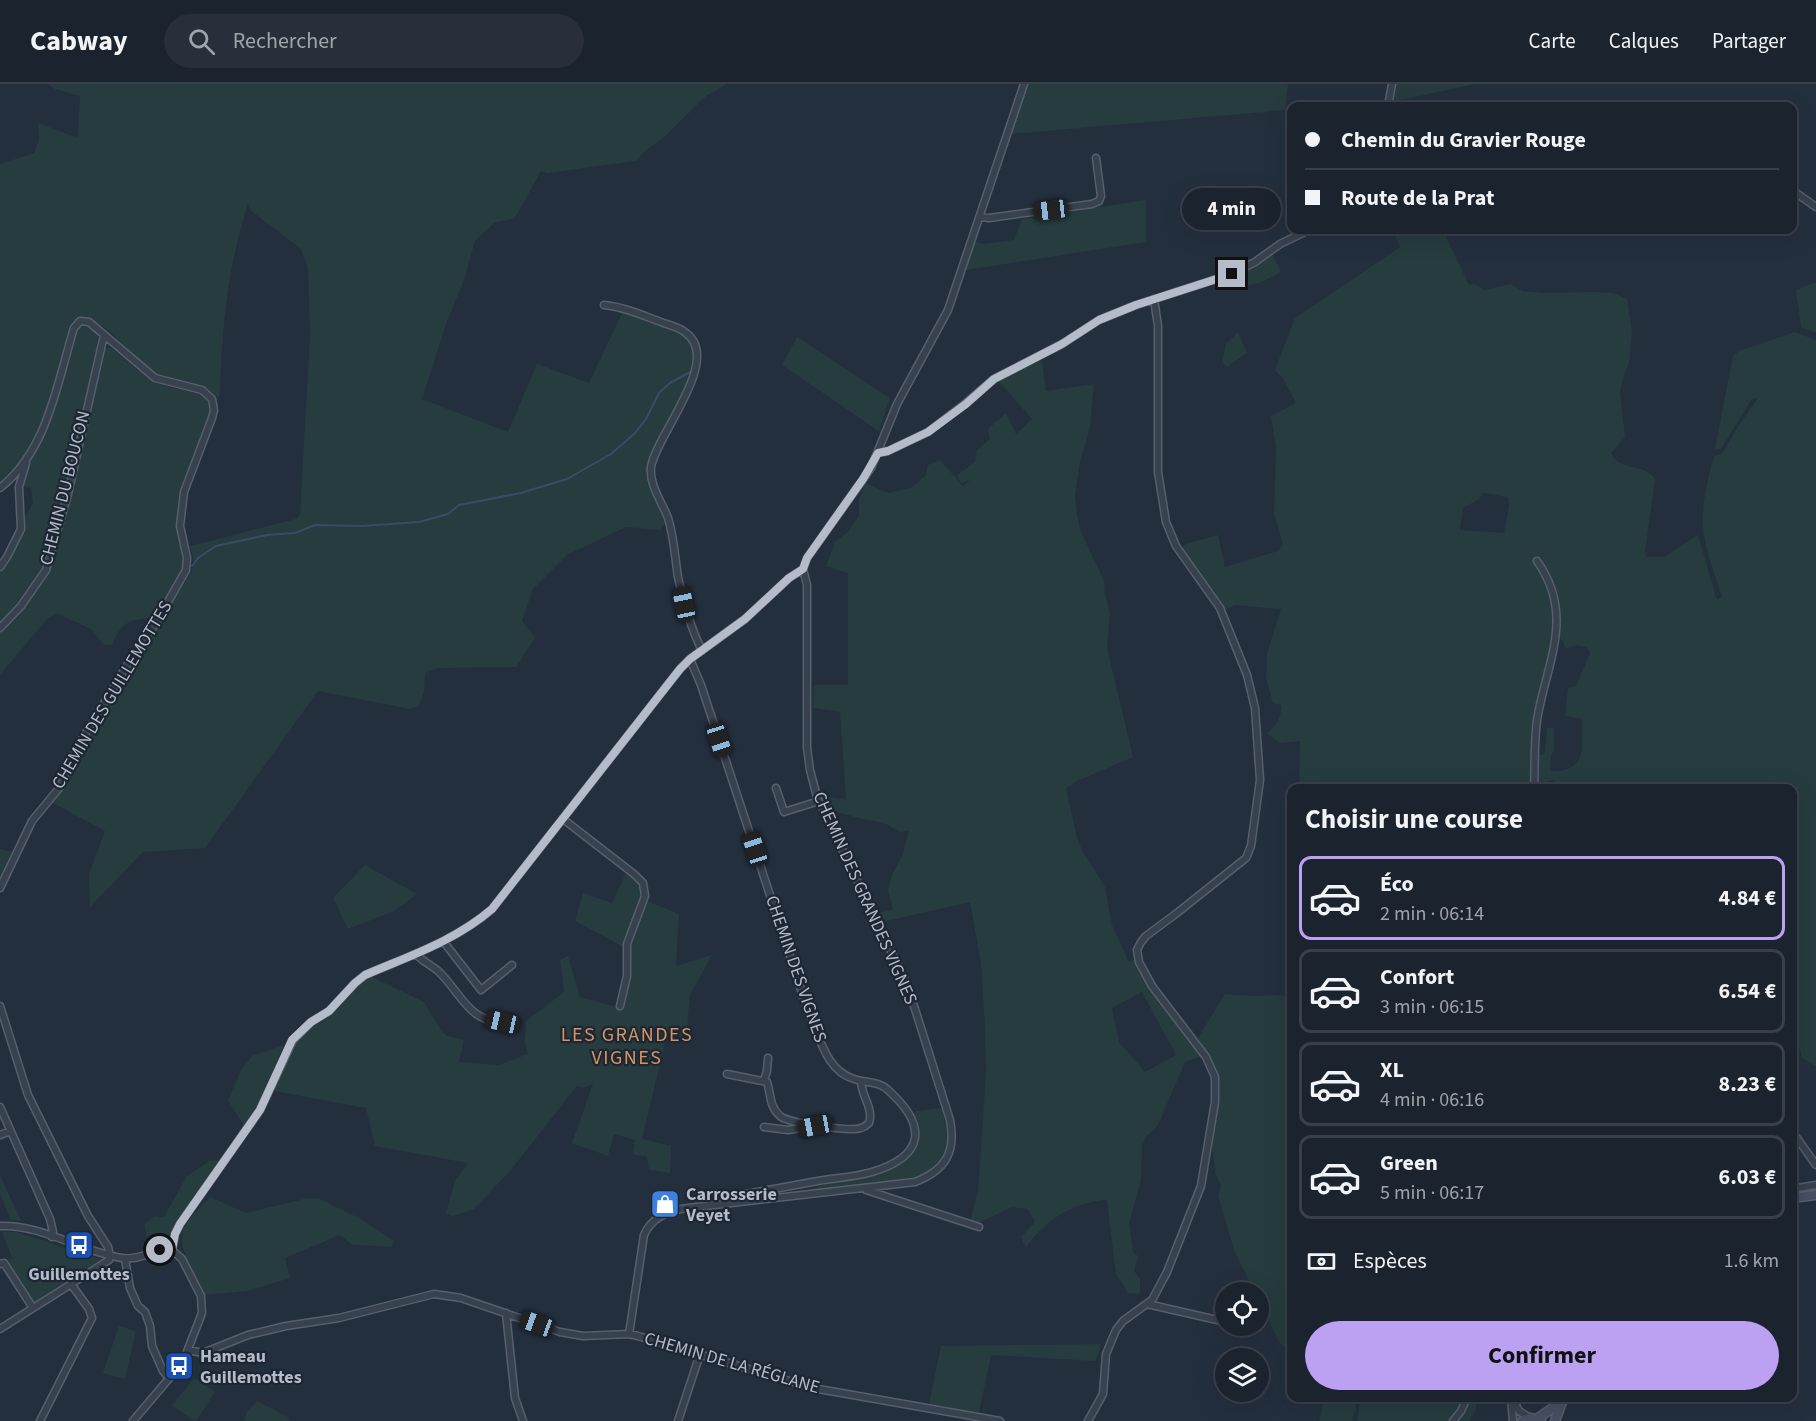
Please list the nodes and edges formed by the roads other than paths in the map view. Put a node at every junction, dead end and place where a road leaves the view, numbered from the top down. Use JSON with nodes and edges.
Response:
{"nodes":[{"id":1,"x":1024,"y":84,"type":"edge"},
{"id":2,"x":1392,"y":84,"type":"edge"},
{"id":3,"x":1389,"y":102,"type":"edge"},
{"id":4,"x":1096,"y":158,"type":"dead end"},
{"id":5,"x":1797,"y":194,"type":"edge"},
{"id":6,"x":1816,"y":207,"type":"edge"},
{"id":7,"x":980,"y":217,"type":"junction"},
{"id":8,"x":1300,"y":234,"type":"edge"},
{"id":9,"x":1154,"y":299,"type":"junction"},
{"id":10,"x":604,"y":305,"type":"dead end"},
{"id":11,"x":104,"y":335,"type":"junction"},
{"id":12,"x":878,"y":453,"type":"junction"},
{"id":13,"x":26,"y":462,"type":"junction"},
{"id":14,"x":0,"y":488,"type":"edge"},
{"id":15,"x":1537,"y":561,"type":"dead end"},
{"id":16,"x":0,"y":567,"type":"edge"},
{"id":17,"x":803,"y":569,"type":"junction"},
{"id":18,"x":0,"y":628,"type":"edge"},
{"id":19,"x":702,"y":651,"type":"junction"},
{"id":20,"x":690,"y":659,"type":"junction"},
{"id":21,"x":1534,"y":784,"type":"edge"},
{"id":22,"x":776,"y":788,"type":"dead end"},
{"id":23,"x":819,"y":801,"type":"junction"},
{"id":24,"x":563,"y":819,"type":"junction"},
{"id":25,"x":0,"y":888,"type":"edge"},
{"id":26,"x":443,"y":941,"type":"junction"},
{"id":27,"x":416,"y":954,"type":"junction"},
{"id":28,"x":512,"y":965,"type":"dead end"},
{"id":29,"x":0,"y":1006,"type":"edge"},
{"id":30,"x":620,"y":1006,"type":"dead end"},
{"id":31,"x":507,"y":1022,"type":"dead end"},
{"id":32,"x":768,"y":1058,"type":"dead end"},
{"id":33,"x":727,"y":1074,"type":"dead end"},
{"id":34,"x":764,"y":1080,"type":"junction"},
{"id":35,"x":861,"y":1081,"type":"junction"},
{"id":36,"x":0,"y":1107,"type":"edge"},
{"id":37,"x":815,"y":1126,"type":"junction"},
{"id":38,"x":764,"y":1127,"type":"dead end"},
{"id":39,"x":10,"y":1131,"type":"junction"},
{"id":40,"x":0,"y":1135,"type":"edge"},
{"id":41,"x":1797,"y":1138,"type":"edge"},
{"id":42,"x":1816,"y":1165,"type":"edge"},
{"id":43,"x":1816,"y":1185,"type":"edge"},
{"id":44,"x":1797,"y":1188,"type":"edge"},
{"id":45,"x":862,"y":1189,"type":"junction"},
{"id":46,"x":1816,"y":1195,"type":"edge"},
{"id":47,"x":1797,"y":1197,"type":"edge"},
{"id":48,"x":723,"y":1204,"type":"junction"},
{"id":49,"x":0,"y":1226,"type":"edge"},
{"id":50,"x":979,"y":1227,"type":"dead end"},
{"id":51,"x":52,"y":1237,"type":"junction"},
{"id":52,"x":172,"y":1250,"type":"junction"},
{"id":53,"x":110,"y":1256,"type":"junction"},
{"id":54,"x":125,"y":1259,"type":"junction"},
{"id":55,"x":0,"y":1264,"type":"edge"},
{"id":56,"x":71,"y":1284,"type":"junction"},
{"id":57,"x":1147,"y":1304,"type":"junction"},
{"id":58,"x":33,"y":1308,"type":"junction"},
{"id":59,"x":506,"y":1314,"type":"junction"},
{"id":60,"x":1215,"y":1319,"type":"edge"},
{"id":61,"x":0,"y":1329,"type":"edge"},
{"id":62,"x":629,"y":1334,"type":"junction"},
{"id":63,"x":188,"y":1350,"type":"junction"},
{"id":64,"x":700,"y":1354,"type":"junction"},
{"id":65,"x":169,"y":1378,"type":"junction"},
{"id":66,"x":1466,"y":1402,"type":"edge"},
{"id":67,"x":1512,"y":1402,"type":"edge"},
{"id":68,"x":1514,"y":1402,"type":"edge"},
{"id":69,"x":1560,"y":1402,"type":"edge"},
{"id":70,"x":1563,"y":1402,"type":"edge"},
{"id":71,"x":1534,"y":1419,"type":"edge"},
{"id":72,"x":40,"y":1421,"type":"edge"},
{"id":73,"x":133,"y":1421,"type":"edge"},
{"id":74,"x":523,"y":1421,"type":"edge"},
{"id":75,"x":678,"y":1421,"type":"edge"},
{"id":76,"x":1000,"y":1421,"type":"edge"},
{"id":77,"x":1088,"y":1421,"type":"edge"},
{"id":78,"x":1454,"y":1421,"type":"edge"},
{"id":79,"x":1513,"y":1421,"type":"edge"},
{"id":80,"x":1555,"y":1421,"type":"edge"}],
"edges":[{"from":1,"to":7,"type":"street"},
{"from":2,"to":3,"type":"street"},
{"from":4,"to":7,"type":"street"},
{"from":5,"to":6,"type":"street"},
{"from":7,"to":12,"type":"street"},
{"from":8,"to":9,"type":"street"},
{"from":9,"to":12,"type":"street"},
{"from":9,"to":57,"type":"street"},
{"from":10,"to":19,"type":"street"},
{"from":11,"to":13,"type":"street"},
{"from":11,"to":18,"type":"street","name":"CHEMIN DU BOUCON"},
{"from":11,"to":25,"type":"street","name":"CHEMIN DES GUILLEMOTTES"},
{"from":12,"to":17,"type":"street"},
{"from":13,"to":14,"type":"street"},
{"from":13,"to":16,"type":"street"},
{"from":15,"to":21,"type":"street"},
{"from":17,"to":19,"type":"street"},
{"from":17,"to":23,"type":"street","name":"CHEMIN DES GRANDES VIGNES"},
{"from":19,"to":20,"type":"street"},
{"from":20,"to":24,"type":"street"},
{"from":20,"to":35,"type":"street","name":"CHEMIN DES VIGNES"},
{"from":22,"to":23,"type":"street"},
{"from":23,"to":45,"type":"street","name":"CHEMIN DES GRANDES VIGNES"},
{"from":24,"to":26,"type":"street"},
{"from":24,"to":30,"type":"street"},
{"from":26,"to":27,"type":"street"},
{"from":26,"to":28,"type":"street"},
{"from":27,"to":31,"type":"street"},
{"from":27,"to":52,"type":"street"},
{"from":29,"to":53,"type":"street"},
{"from":32,"to":34,"type":"street"},
{"from":33,"to":34,"type":"street"},
{"from":34,"to":37,"type":"street"},
{"from":35,"to":37,"type":"street"},
{"from":35,"to":48,"type":"street","name":"CHEMIN DES VIGNES"},
{"from":36,"to":39,"type":"street"},
{"from":37,"to":38,"type":"street"},
{"from":39,"to":40,"type":"street"},
{"from":39,"to":51,"type":"street"},
{"from":41,"to":42,"type":"street"},
{"from":43,"to":44,"type":"street"},
{"from":45,"to":48,"type":"street","name":"CHEMIN DES GRANDES VIGNES"},
{"from":45,"to":50,"type":"street"},
{"from":46,"to":47,"type":"main road"},
{"from":48,"to":62,"type":"street","name":"CHEMIN DES GRANDES VIGNES"},
{"from":49,"to":51,"type":"street"},
{"from":51,"to":53,"type":"street"},
{"from":52,"to":54,"type":"street"},
{"from":52,"to":63,"type":"street"},
{"from":53,"to":54,"type":"street"},
{"from":53,"to":56,"type":"street"},
{"from":54,"to":65,"type":"street"},
{"from":55,"to":58,"type":"street"},
{"from":56,"to":58,"type":"street"},
{"from":56,"to":72,"type":"street"},
{"from":57,"to":60,"type":"street"},
{"from":57,"to":77,"type":"street"},
{"from":58,"to":61,"type":"street"},
{"from":59,"to":62,"type":"street","name":"CHEMIN DE LA RÉGLANE"},
{"from":59,"to":63,"type":"street","name":"CHEMIN DE LA RÉGLANE"},
{"from":59,"to":74,"type":"street"},
{"from":62,"to":64,"type":"street","name":"CHEMIN DE LA RÉGLANE"},
{"from":63,"to":65,"type":"street"},
{"from":64,"to":75,"type":"street"},
{"from":64,"to":76,"type":"street","name":"CHEMIN DE LA RÉGLANE"},
{"from":65,"to":73,"type":"street"},
{"from":66,"to":78,"type":"street"},
{"from":67,"to":79,"type":"street"},
{"from":68,"to":71,"type":"street"},
{"from":69,"to":71,"type":"main road"},
{"from":70,"to":80,"type":"main road"}]}
